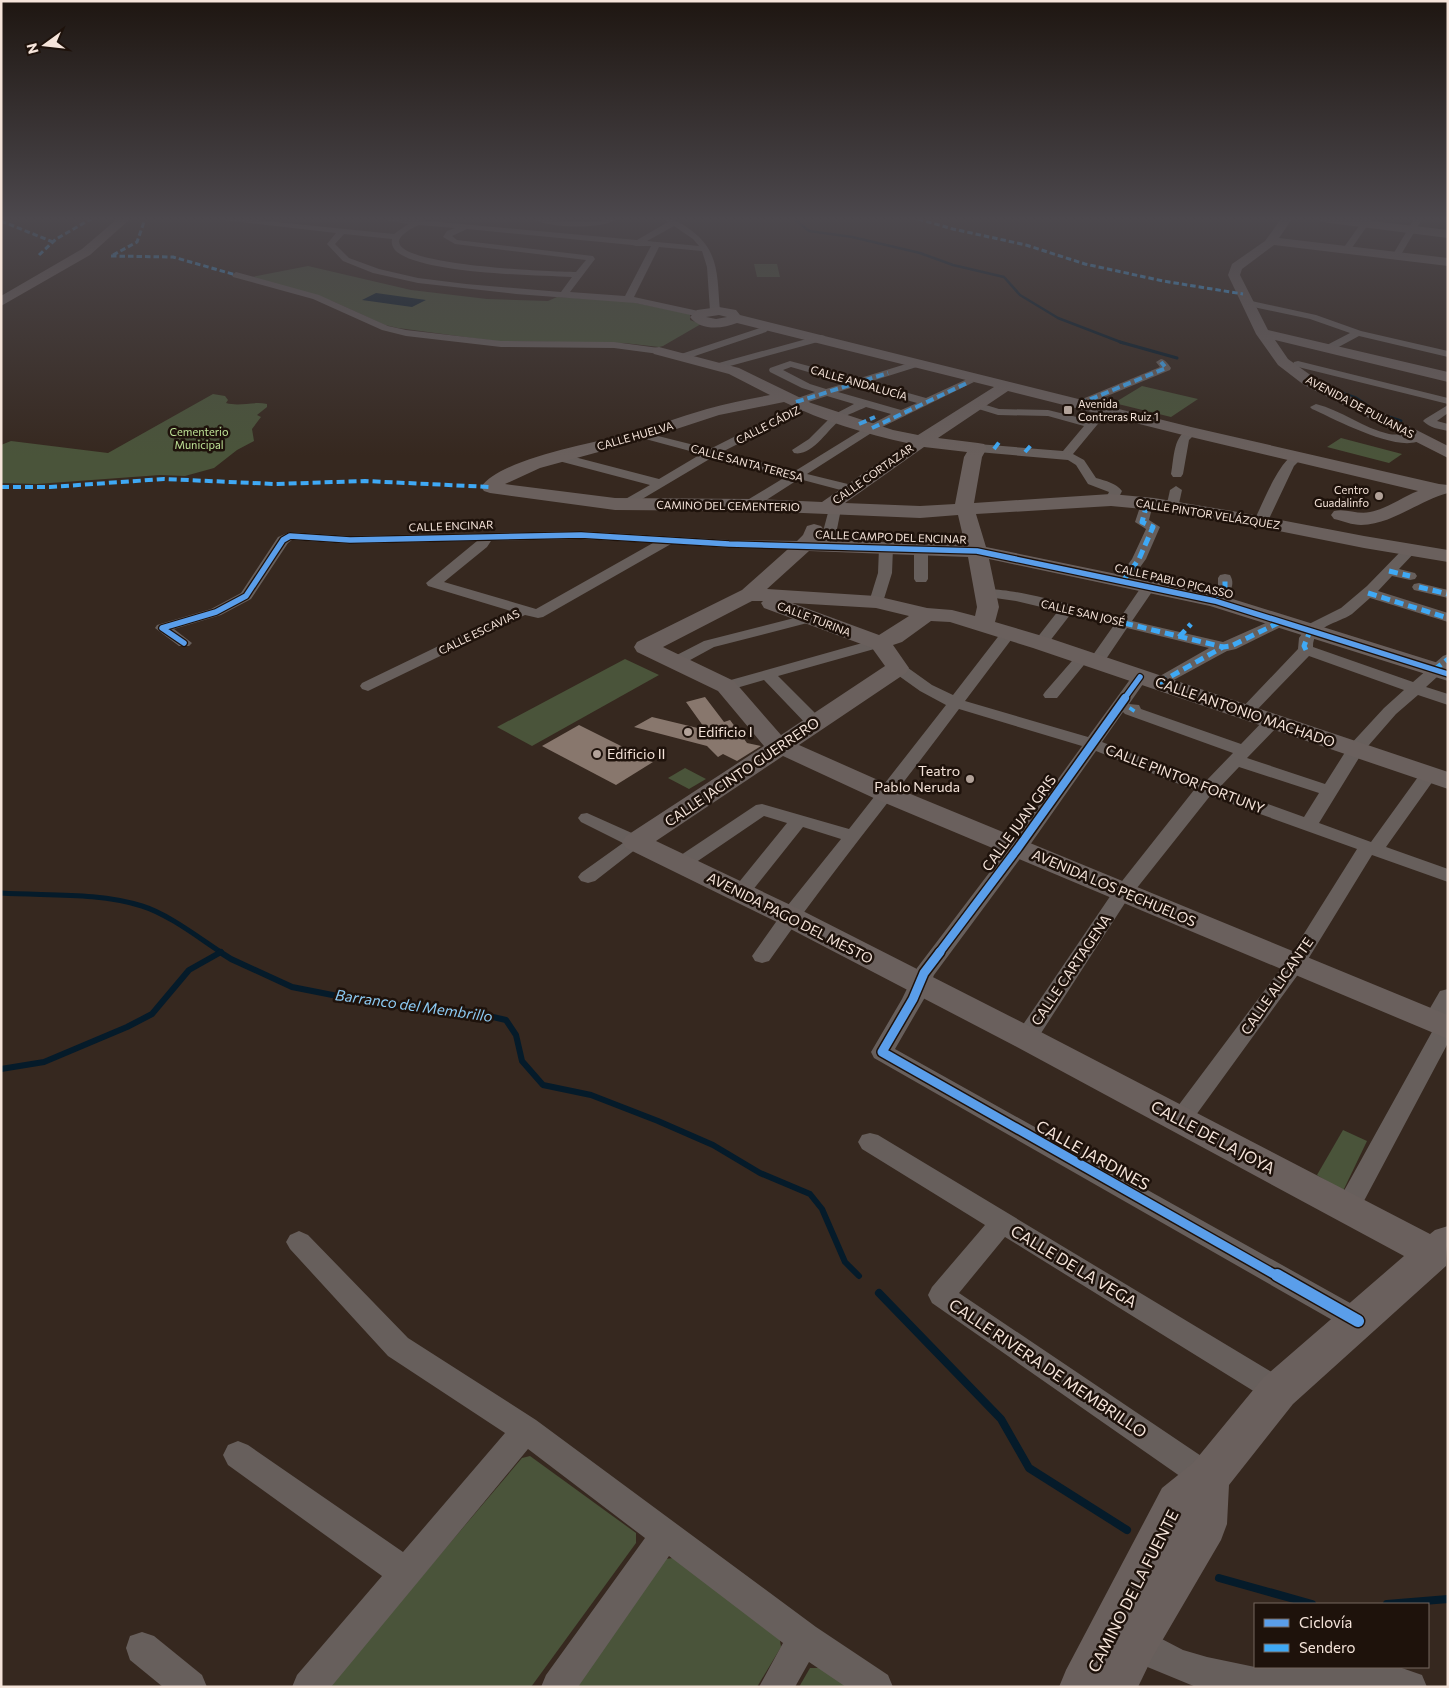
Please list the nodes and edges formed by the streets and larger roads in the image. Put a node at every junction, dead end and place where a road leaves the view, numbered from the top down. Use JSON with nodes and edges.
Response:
{"nodes":[{"id":1,"x":318,"y":298,"type":"edge"},
{"id":2,"x":608,"y":298,"type":"edge"},
{"id":3,"x":715,"y":298,"type":"edge"},
{"id":4,"x":1245,"y":298,"type":"edge"},
{"id":5,"x":628,"y":299,"type":"joint"},
{"id":6,"x":1247,"y":303,"type":"junction"},
{"id":7,"x":717,"y":318,"type":"junction"},
{"id":8,"x":763,"y":330,"type":"junction"},
{"id":9,"x":691,"y":333,"type":"dead end"},
{"id":10,"x":1263,"y":334,"type":"junction"},
{"id":11,"x":1358,"y":334,"type":"junction"},
{"id":12,"x":816,"y":340,"type":"junction"},
{"id":13,"x":1329,"y":348,"type":"junction"},
{"id":14,"x":678,"y":349,"type":"junction"},
{"id":15,"x":659,"y":351,"type":"joint"},
{"id":16,"x":1448,"y":354,"type":"edge"},
{"id":17,"x":1161,"y":362,"type":"dead end"},
{"id":18,"x":1298,"y":364,"type":"dead end"},
{"id":19,"x":914,"y":365,"type":"junction"},
{"id":20,"x":719,"y":366,"type":"junction"},
{"id":21,"x":774,"y":370,"type":"joint"},
{"id":22,"x":1448,"y":376,"type":"edge"},
{"id":23,"x":969,"y":382,"type":"junction"},
{"id":24,"x":858,"y":383,"type":"junction"},
{"id":25,"x":1005,"y":388,"type":"junction"},
{"id":26,"x":826,"y":392,"type":"junction"},
{"id":27,"x":889,"y":392,"type":"junction"},
{"id":28,"x":795,"y":402,"type":"junction"},
{"id":29,"x":927,"y":402,"type":"junction"},
{"id":30,"x":1448,"y":402,"type":"edge"},
{"id":31,"x":864,"y":404,"type":"junction"},
{"id":32,"x":1079,"y":404,"type":"junction"},
{"id":33,"x":976,"y":405,"type":"junction"},
{"id":34,"x":1316,"y":407,"type":"dead end"},
{"id":35,"x":1448,"y":408,"type":"edge"},
{"id":36,"x":902,"y":414,"type":"junction"},
{"id":37,"x":836,"y":417,"type":"junction"},
{"id":38,"x":1099,"y":417,"type":"junction"},
{"id":39,"x":868,"y":423,"type":"junction"},
{"id":40,"x":1448,"y":428,"type":"edge"},
{"id":41,"x":642,"y":435,"type":"junction"},
{"id":42,"x":1188,"y":435,"type":"junction"},
{"id":43,"x":1417,"y":438,"type":"junction"},
{"id":44,"x":921,"y":441,"type":"junction"},
{"id":45,"x":990,"y":446,"type":"junction"},
{"id":46,"x":798,"y":450,"type":"dead end"},
{"id":47,"x":1448,"y":453,"type":"edge"},
{"id":48,"x":711,"y":454,"type":"junction"},
{"id":49,"x":1066,"y":455,"type":"junction"},
{"id":50,"x":559,"y":458,"type":"junction"},
{"id":51,"x":1293,"y":460,"type":"junction"},
{"id":52,"x":1177,"y":474,"type":"dead end"},
{"id":53,"x":796,"y":476,"type":"junction"},
{"id":54,"x":659,"y":483,"type":"junction"},
{"id":55,"x":490,"y":487,"type":"joint"},
{"id":56,"x":1352,"y":488,"type":"junction"},
{"id":57,"x":852,"y":490,"type":"junction"},
{"id":58,"x":1437,"y":491,"type":"edge"},
{"id":59,"x":1111,"y":500,"type":"junction"},
{"id":60,"x":627,"y":504,"type":"junction"},
{"id":61,"x":1147,"y":504,"type":"junction"},
{"id":62,"x":754,"y":505,"type":"junction"},
{"id":63,"x":827,"y":508,"type":"junction"},
{"id":64,"x":966,"y":510,"type":"junction"},
{"id":65,"x":1341,"y":515,"type":"junction"},
{"id":66,"x":1261,"y":522,"type":"junction"},
{"id":67,"x":1326,"y":533,"type":"junction"},
{"id":68,"x":486,"y":536,"type":"junction"},
{"id":69,"x":828,"y":539,"type":"dead end"},
{"id":70,"x":667,"y":541,"type":"junction"},
{"id":71,"x":804,"y":545,"type":"junction"},
{"id":72,"x":886,"y":548,"type":"junction"},
{"id":73,"x":921,"y":549,"type":"junction"},
{"id":74,"x":1410,"y":550,"type":"junction"},
{"id":75,"x":977,"y":551,"type":"junction"},
{"id":76,"x":1448,"y":556,"type":"edge"},
{"id":77,"x":1389,"y":571,"type":"junction"},
{"id":78,"x":1225,"y":578,"type":"dead end"},
{"id":79,"x":921,"y":579,"type":"dead end"},
{"id":80,"x":1123,"y":581,"type":"junction"},
{"id":81,"x":1149,"y":586,"type":"junction"},
{"id":82,"x":1368,"y":593,"type":"junction"},
{"id":83,"x":749,"y":594,"type":"junction"},
{"id":84,"x":986,"y":594,"type":"junction"},
{"id":85,"x":1448,"y":594,"type":"edge"},
{"id":86,"x":1215,"y":601,"type":"junction"},
{"id":87,"x":876,"y":602,"type":"junction"},
{"id":88,"x":1067,"y":609,"type":"junction"},
{"id":89,"x":524,"y":610,"type":"junction"},
{"id":90,"x":927,"y":614,"type":"junction"},
{"id":91,"x":810,"y":618,"type":"junction"},
{"id":92,"x":1448,"y":618,"type":"edge"},
{"id":93,"x":1280,"y":622,"type":"junction"},
{"id":94,"x":1124,"y":623,"type":"junction"},
{"id":95,"x":983,"y":624,"type":"junction"},
{"id":96,"x":1191,"y":624,"type":"dead end"},
{"id":97,"x":1009,"y":632,"type":"junction"},
{"id":98,"x":1179,"y":636,"type":"junction"},
{"id":99,"x":1308,"y":641,"type":"junction"},
{"id":100,"x":184,"y":643,"type":"dead end"},
{"id":101,"x":880,"y":643,"type":"junction"},
{"id":102,"x":1040,"y":643,"type":"junction"},
{"id":103,"x":1223,"y":647,"type":"junction"},
{"id":104,"x":1090,"y":660,"type":"junction"},
{"id":105,"x":675,"y":662,"type":"junction"},
{"id":106,"x":898,"y":668,"type":"junction"},
{"id":107,"x":1443,"y":668,"type":"edge"},
{"id":108,"x":767,"y":675,"type":"junction"},
{"id":109,"x":1150,"y":680,"type":"junction"},
{"id":110,"x":368,"y":686,"type":"dead end"},
{"id":111,"x":726,"y":686,"type":"junction"},
{"id":112,"x":1414,"y":688,"type":"junction"},
{"id":113,"x":1051,"y":695,"type":"dead end"},
{"id":114,"x":1448,"y":700,"type":"edge"},
{"id":115,"x":955,"y":703,"type":"junction"},
{"id":116,"x":1132,"y":709,"type":"dead end"},
{"id":117,"x":1246,"y":712,"type":"junction"},
{"id":118,"x":1273,"y":721,"type":"junction"},
{"id":119,"x":815,"y":723,"type":"junction"},
{"id":120,"x":1092,"y":744,"type":"junction"},
{"id":121,"x":781,"y":746,"type":"junction"},
{"id":122,"x":1356,"y":750,"type":"junction"},
{"id":123,"x":1240,"y":756,"type":"junction"},
{"id":124,"x":1438,"y":778,"type":"edge"},
{"id":125,"x":1208,"y":789,"type":"junction"},
{"id":126,"x":1330,"y":791,"type":"junction"},
{"id":127,"x":886,"y":794,"type":"junction"},
{"id":128,"x":587,"y":818,"type":"dead end"},
{"id":129,"x":799,"y":820,"type":"junction"},
{"id":130,"x":1308,"y":825,"type":"junction"},
{"id":131,"x":851,"y":836,"type":"junction"},
{"id":132,"x":636,"y":842,"type":"junction"},
{"id":133,"x":1018,"y":848,"type":"junction"},
{"id":134,"x":1371,"y":848,"type":"junction"},
{"id":135,"x":682,"y":863,"type":"junction"},
{"id":136,"x":588,"y":876,"type":"dead end"},
{"id":137,"x":1448,"y":876,"type":"edge"},
{"id":138,"x":741,"y":892,"type":"junction"},
{"id":139,"x":1123,"y":892,"type":"junction"},
{"id":140,"x":790,"y":916,"type":"junction"},
{"id":141,"x":762,"y":956,"type":"dead end"},
{"id":142,"x":1295,"y":964,"type":"junction"},
{"id":143,"x":920,"y":984,"type":"junction"},
{"id":144,"x":1444,"y":1018,"type":"edge"},
{"id":145,"x":991,"y":1021,"type":"joint"},
{"id":146,"x":1026,"y":1038,"type":"junction"},
{"id":147,"x":1180,"y":1120,"type":"junction"},
{"id":148,"x":870,"y":1142,"type":"dead end"},
{"id":149,"x":1348,"y":1207,"type":"junction"},
{"id":150,"x":1002,"y":1222,"type":"junction"},
{"id":151,"x":299,"y":1242,"type":"dead end"},
{"id":152,"x":1443,"y":1250,"type":"edge"},
{"id":153,"x":1358,"y":1321,"type":"junction"},
{"id":154,"x":1278,"y":1390,"type":"junction"},
{"id":155,"x":526,"y":1430,"type":"junction"},
{"id":156,"x":238,"y":1455,"type":"dead end"},
{"id":157,"x":1208,"y":1478,"type":"junction"},
{"id":158,"x":666,"y":1534,"type":"junction"},
{"id":159,"x":405,"y":1573,"type":"junction"},
{"id":160,"x":1125,"y":1634,"type":"junction"},
{"id":161,"x":804,"y":1639,"type":"junction"},
{"id":162,"x":142,"y":1648,"type":"dead end"},
{"id":163,"x":190,"y":1687,"type":"edge"},
{"id":164,"x":309,"y":1687,"type":"edge"},
{"id":165,"x":558,"y":1687,"type":"edge"},
{"id":166,"x":776,"y":1687,"type":"edge"},
{"id":167,"x":876,"y":1687,"type":"edge"},
{"id":168,"x":1083,"y":1687,"type":"edge"},
{"id":169,"x":1112,"y":1687,"type":"edge"},
{"id":170,"x":1410,"y":1687,"type":"edge"}],
"edges":[{"from":1,"to":15,"type":"street"},
{"from":2,"to":5,"type":"street"},
{"from":3,"to":7,"type":"street"},
{"from":4,"to":6,"type":"street","name":"AVENIDA DE PULIANAS"},
{"from":5,"to":7,"type":"street"},
{"from":6,"to":10,"type":"street","name":"AVENIDA DE PULIANAS"},
{"from":6,"to":11,"type":"street"},
{"from":7,"to":8,"type":"street"},
{"from":7,"to":9,"type":"street"},
{"from":7,"to":12,"type":"street"},
{"from":8,"to":12,"type":"street"},
{"from":8,"to":14,"type":"street"},
{"from":10,"to":13,"type":"street"},
{"from":10,"to":43,"type":"street","name":"AVENIDA DE PULIANAS"},
{"from":11,"to":13,"type":"street"},
{"from":11,"to":16,"type":"street"},
{"from":12,"to":19,"type":"street"},
{"from":12,"to":20,"type":"street"},
{"from":13,"to":22,"type":"street"},
{"from":14,"to":15,"type":"street"},
{"from":14,"to":20,"type":"street"},
{"from":17,"to":32,"type":"street"},
{"from":18,"to":30,"type":"street"},
{"from":19,"to":23,"type":"street"},
{"from":19,"to":24,"type":"street"},
{"from":19,"to":25,"type":"street"},
{"from":20,"to":28,"type":"street"},
{"from":21,"to":24,"type":"street","name":"CALLE ANDALUCÍA"},
{"from":21,"to":26,"type":"street"},
{"from":23,"to":25,"type":"street"},
{"from":23,"to":29,"type":"street"},
{"from":24,"to":26,"type":"street"},
{"from":24,"to":27,"type":"street","name":"CALLE ANDALUCÍA"},
{"from":25,"to":32,"type":"street"},
{"from":25,"to":33,"type":"street","name":"CALLE CORTAZAR"},
{"from":25,"to":38,"type":"street"},
{"from":26,"to":28,"type":"street"},
{"from":26,"to":31,"type":"street"},
{"from":27,"to":29,"type":"street","name":"CALLE ANDALUCÍA"},
{"from":27,"to":31,"type":"street"},
{"from":28,"to":37,"type":"street"},
{"from":28,"to":41,"type":"street","name":"CALLE HUELVA"},
{"from":28,"to":48,"type":"street","name":"CALLE CÁDIZ"},
{"from":29,"to":36,"type":"street"},
{"from":31,"to":36,"type":"street"},
{"from":31,"to":37,"type":"street"},
{"from":32,"to":38,"type":"street"},
{"from":33,"to":38,"type":"street"},
{"from":33,"to":44,"type":"street","name":"CALLE CORTAZAR"},
{"from":34,"to":43,"type":"street"},
{"from":35,"to":40,"type":"street"},
{"from":36,"to":39,"type":"street"},
{"from":37,"to":39,"type":"street"},
{"from":37,"to":46,"type":"street"},
{"from":38,"to":42,"type":"street"},
{"from":38,"to":49,"type":"street"},
{"from":39,"to":44,"type":"street"},
{"from":39,"to":53,"type":"street"},
{"from":41,"to":48,"type":"street","name":"CALLE SANTA TERESA"},
{"from":41,"to":50,"type":"street","name":"CALLE HUELVA"},
{"from":42,"to":51,"type":"street"},
{"from":42,"to":52,"type":"street"},
{"from":43,"to":47,"type":"street","name":"AVENIDA DE PULIANAS"},
{"from":44,"to":45,"type":"street"},
{"from":44,"to":57,"type":"street","name":"CALLE CORTAZAR"},
{"from":45,"to":49,"type":"street"},
{"from":45,"to":64,"type":"street"},
{"from":48,"to":53,"type":"street","name":"CALLE SANTA TERESA"},
{"from":48,"to":54,"type":"street","name":"CALLE CÁDIZ"},
{"from":49,"to":59,"type":"street"},
{"from":50,"to":54,"type":"street"},
{"from":50,"to":55,"type":"street","name":"CALLE HUELVA"},
{"from":51,"to":56,"type":"street"},
{"from":51,"to":58,"type":"street"},
{"from":51,"to":66,"type":"street"},
{"from":53,"to":57,"type":"street","name":"CALLE SANTA TERESA"},
{"from":53,"to":62,"type":"street"},
{"from":54,"to":60,"type":"street","name":"CALLE CÁDIZ"},
{"from":55,"to":60,"type":"street","name":"CAMINO DEL CEMENTERIO"},
{"from":56,"to":58,"type":"street"},
{"from":56,"to":65,"type":"street"},
{"from":57,"to":63,"type":"street","name":"CALLE CORTAZAR"},
{"from":58,"to":65,"type":"street"},
{"from":59,"to":61,"type":"street","name":"CALLE PINTOR VELÁZQUEZ"},
{"from":59,"to":64,"type":"street","name":"CALLE PINTOR VELÁZQUEZ"},
{"from":60,"to":62,"type":"street","name":"CAMINO DEL CEMENTERIO"},
{"from":61,"to":66,"type":"street","name":"CALLE PINTOR VELÁZQUEZ"},
{"from":61,"to":80,"type":"street"},
{"from":62,"to":63,"type":"street","name":"CAMINO DEL CEMENTERIO"},
{"from":63,"to":64,"type":"street","name":"CAMINO DEL CEMENTERIO"},
{"from":63,"to":69,"type":"street"},
{"from":63,"to":71,"type":"street"},
{"from":64,"to":75,"type":"street"},
{"from":65,"to":67,"type":"street"},
{"from":66,"to":67,"type":"street","name":"CALLE PINTOR VELÁZQUEZ"},
{"from":67,"to":74,"type":"street","name":"CALLE PINTOR VELÁZQUEZ"},
{"from":68,"to":70,"type":"street","name":"CALLE ENCINAR"},
{"from":68,"to":89,"type":"street"},
{"from":68,"to":100,"type":"street","name":"CALLE ENCINAR"},
{"from":70,"to":71,"type":"street","name":"CALLE ENCINAR"},
{"from":70,"to":89,"type":"street","name":"CALLE ESCAVIAS"},
{"from":71,"to":72,"type":"street","name":"CALLE CAMPO DEL ENCINAR"},
{"from":71,"to":83,"type":"street"},
{"from":72,"to":73,"type":"street","name":"CALLE CAMPO DEL ENCINAR"},
{"from":72,"to":87,"type":"street"},
{"from":73,"to":75,"type":"street","name":"CALLE CAMPO DEL ENCINAR"},
{"from":73,"to":79,"type":"street"},
{"from":74,"to":76,"type":"street","name":"CALLE PINTOR VELÁZQUEZ"},
{"from":74,"to":77,"type":"street"},
{"from":75,"to":80,"type":"street","name":"CALLE PABLO PICASSO"},
{"from":75,"to":84,"type":"street"},
{"from":77,"to":82,"type":"street"},
{"from":77,"to":85,"type":"street"},
{"from":78,"to":86,"type":"street"},
{"from":80,"to":81,"type":"street","name":"CALLE PABLO PICASSO"},
{"from":81,"to":86,"type":"street","name":"CALLE PABLO PICASSO"},
{"from":81,"to":94,"type":"street"},
{"from":82,"to":92,"type":"street"},
{"from":82,"to":99,"type":"street"},
{"from":83,"to":87,"type":"street","name":"CALLE ANTONIO MACHADO"},
{"from":83,"to":91,"type":"street","name":"CALLE TURINA"},
{"from":83,"to":105,"type":"street"},
{"from":84,"to":88,"type":"street","name":"CALLE SAN JOSÉ"},
{"from":84,"to":95,"type":"street"},
{"from":86,"to":93,"type":"street","name":"CALLE PABLO PICASSO"},
{"from":87,"to":90,"type":"street","name":"CALLE ANTONIO MACHADO"},
{"from":88,"to":94,"type":"street","name":"CALLE SAN JOSÉ"},
{"from":88,"to":102,"type":"street"},
{"from":89,"to":110,"type":"street","name":"CALLE ESCAVIAS"},
{"from":90,"to":95,"type":"street","name":"CALLE ANTONIO MACHADO"},
{"from":90,"to":101,"type":"street"},
{"from":91,"to":101,"type":"street","name":"CALLE TURINA"},
{"from":91,"to":105,"type":"street"},
{"from":93,"to":99,"type":"street","name":"CALLE PABLO PICASSO"},
{"from":93,"to":103,"type":"street"},
{"from":94,"to":98,"type":"street","name":"CALLE SAN JOSÉ"},
{"from":94,"to":104,"type":"street"},
{"from":95,"to":97,"type":"street","name":"CALLE ANTONIO MACHADO"},
{"from":96,"to":98,"type":"street"},
{"from":97,"to":102,"type":"street","name":"CALLE ANTONIO MACHADO"},
{"from":97,"to":115,"type":"street"},
{"from":98,"to":103,"type":"street","name":"CALLE SAN JOSÉ"},
{"from":99,"to":107,"type":"street","name":"CALLE PABLO PICASSO"},
{"from":99,"to":112,"type":"street"},
{"from":99,"to":117,"type":"street"},
{"from":101,"to":106,"type":"street","name":"CALLE PINTOR FORTUNY"},
{"from":101,"to":108,"type":"street"},
{"from":102,"to":104,"type":"street","name":"CALLE ANTONIO MACHADO"},
{"from":103,"to":109,"type":"street"},
{"from":104,"to":109,"type":"street","name":"CALLE ANTONIO MACHADO"},
{"from":104,"to":113,"type":"street"},
{"from":105,"to":111,"type":"street"},
{"from":106,"to":115,"type":"street","name":"CALLE PINTOR FORTUNY"},
{"from":106,"to":119,"type":"street","name":"CALLE JACINTO GUERRERO"},
{"from":107,"to":112,"type":"street"},
{"from":108,"to":111,"type":"street"},
{"from":108,"to":119,"type":"street"},
{"from":109,"to":117,"type":"street","name":"CALLE ANTONIO MACHADO"},
{"from":109,"to":120,"type":"street","name":"CALLE JUAN GRIS"},
{"from":111,"to":121,"type":"street","name":"AVENIDA LOS PECHUELOS"},
{"from":112,"to":114,"type":"street"},
{"from":112,"to":122,"type":"street"},
{"from":115,"to":120,"type":"street","name":"CALLE PINTOR FORTUNY"},
{"from":115,"to":127,"type":"street"},
{"from":116,"to":123,"type":"street"},
{"from":117,"to":118,"type":"street","name":"CALLE ANTONIO MACHADO"},
{"from":118,"to":122,"type":"street","name":"CALLE ANTONIO MACHADO"},
{"from":118,"to":123,"type":"street","name":"CALLE CARTAGENA"},
{"from":119,"to":121,"type":"street","name":"CALLE JACINTO GUERRERO"},
{"from":120,"to":125,"type":"street","name":"CALLE PINTOR FORTUNY"},
{"from":120,"to":133,"type":"street","name":"CALLE JUAN GRIS"},
{"from":121,"to":127,"type":"street","name":"AVENIDA LOS PECHUELOS"},
{"from":121,"to":132,"type":"street","name":"CALLE JACINTO GUERRERO"},
{"from":122,"to":124,"type":"street","name":"CALLE ANTONIO MACHADO"},
{"from":122,"to":126,"type":"street"},
{"from":123,"to":125,"type":"street","name":"CALLE CARTAGENA"},
{"from":123,"to":126,"type":"street"},
{"from":124,"to":134,"type":"street","name":"CALLE ALICANTE"},
{"from":125,"to":130,"type":"street","name":"CALLE PINTOR FORTUNY"},
{"from":125,"to":139,"type":"street","name":"CALLE CARTAGENA"},
{"from":126,"to":130,"type":"street"},
{"from":127,"to":131,"type":"street"},
{"from":127,"to":133,"type":"street","name":"AVENIDA LOS PECHUELOS"},
{"from":128,"to":132,"type":"street","name":"AVENIDA PAGO DEL MESTO"},
{"from":129,"to":131,"type":"street"},
{"from":129,"to":135,"type":"street"},
{"from":129,"to":138,"type":"street"},
{"from":130,"to":134,"type":"street","name":"CALLE PINTOR FORTUNY"},
{"from":131,"to":140,"type":"street"},
{"from":132,"to":135,"type":"street","name":"AVENIDA PAGO DEL MESTO"},
{"from":132,"to":136,"type":"street","name":"CALLE JACINTO GUERRERO"},
{"from":133,"to":139,"type":"street","name":"AVENIDA LOS PECHUELOS"},
{"from":133,"to":143,"type":"street","name":"CALLE JUAN GRIS"},
{"from":134,"to":137,"type":"street","name":"CALLE PINTOR FORTUNY"},
{"from":134,"to":142,"type":"street","name":"CALLE ALICANTE"},
{"from":135,"to":138,"type":"street","name":"AVENIDA PAGO DEL MESTO"},
{"from":138,"to":140,"type":"street","name":"AVENIDA PAGO DEL MESTO"},
{"from":139,"to":142,"type":"street","name":"AVENIDA LOS PECHUELOS"},
{"from":139,"to":146,"type":"street","name":"CALLE CARTAGENA"},
{"from":140,"to":141,"type":"street"},
{"from":140,"to":143,"type":"street","name":"AVENIDA PAGO DEL MESTO"},
{"from":142,"to":144,"type":"street","name":"AVENIDA LOS PECHUELOS"},
{"from":142,"to":147,"type":"street","name":"CALLE ALICANTE"},
{"from":143,"to":145,"type":"street","name":"AVENIDA PAGO DEL MESTO"},
{"from":143,"to":153,"type":"street","name":"CALLE JARDINES"},
{"from":144,"to":149,"type":"street"},
{"from":145,"to":146,"type":"street","name":"CALLE DE LA JOYA"},
{"from":146,"to":147,"type":"street","name":"CALLE DE LA JOYA"},
{"from":147,"to":149,"type":"street","name":"CALLE DE LA JOYA"},
{"from":148,"to":150,"type":"street","name":"CALLE DE LA VEGA"},
{"from":149,"to":152,"type":"street","name":"CALLE DE LA JOYA"},
{"from":150,"to":154,"type":"street","name":"CALLE DE LA VEGA"},
{"from":150,"to":157,"type":"street","name":"CALLE RIVERA DE MEMBRILLO"},
{"from":151,"to":155,"type":"street"},
{"from":152,"to":153,"type":"street"},
{"from":153,"to":154,"type":"street"},
{"from":154,"to":157,"type":"street"},
{"from":155,"to":158,"type":"street"},
{"from":155,"to":159,"type":"street"},
{"from":156,"to":159,"type":"street"},
{"from":157,"to":160,"type":"street","name":"CAMINO DE LA FUENTE"},
{"from":158,"to":161,"type":"street"},
{"from":158,"to":165,"type":"street"},
{"from":159,"to":164,"type":"street"},
{"from":160,"to":168,"type":"street","name":"CAMINO DE LA FUENTE"},
{"from":160,"to":169,"type":"street","name":"CAMINO DE LA FUENTE"},
{"from":160,"to":170,"type":"street"},
{"from":161,"to":166,"type":"street"},
{"from":161,"to":167,"type":"street"},
{"from":162,"to":163,"type":"street"}]}
